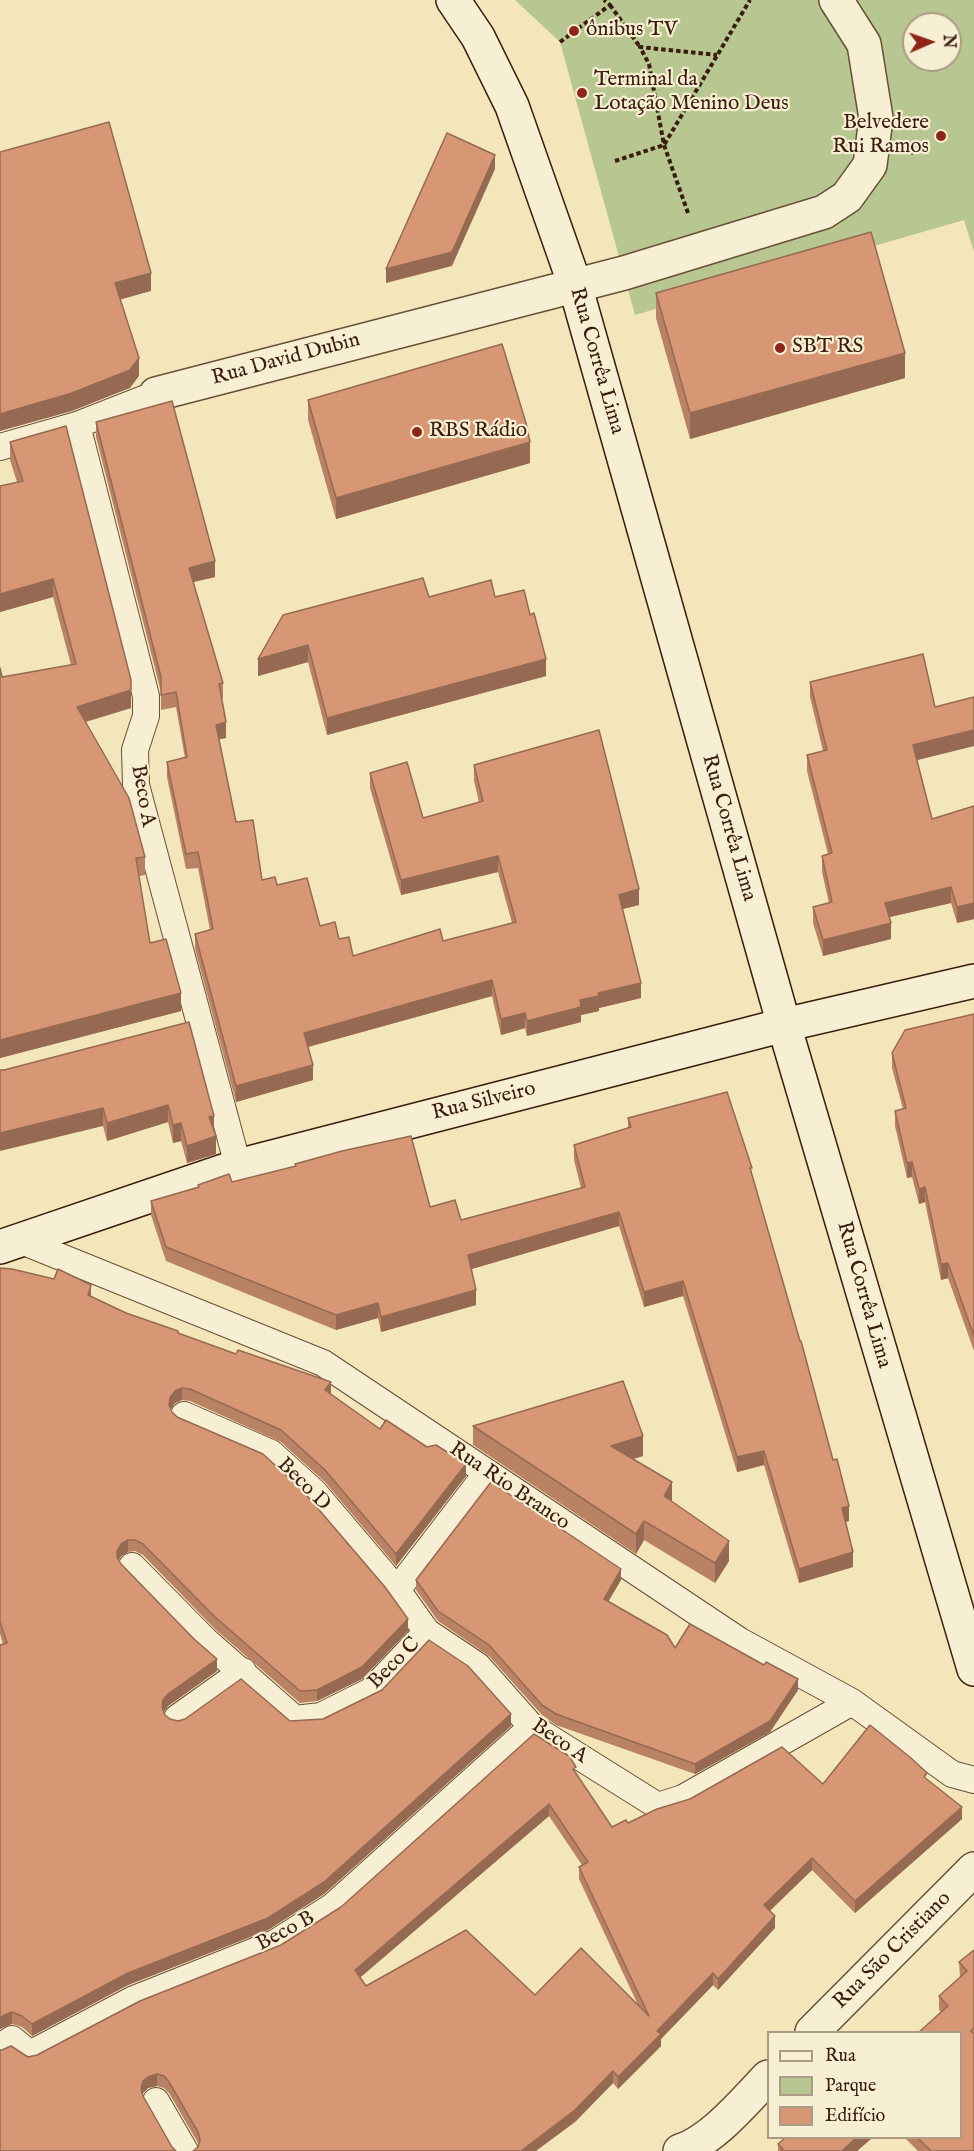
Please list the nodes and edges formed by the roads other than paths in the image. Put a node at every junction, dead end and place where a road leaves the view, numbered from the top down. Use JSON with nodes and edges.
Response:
{"nodes":[{"id":1,"x":453,"y":0,"type":"edge"},
{"id":2,"x":836,"y":0,"type":"edge"},
{"id":3,"x":575,"y":285,"type":"junction"},
{"id":4,"x":156,"y":394,"type":"joint"},
{"id":5,"x":77,"y":425,"type":"junction"},
{"id":6,"x":0,"y":447,"type":"edge"},
{"id":7,"x":974,"y":981,"type":"edge"},
{"id":8,"x":784,"y":1025,"type":"junction"},
{"id":9,"x":238,"y":1166,"type":"junction"},
{"id":10,"x":10,"y":1243,"type":"edge"},
{"id":11,"x":184,"y":1415,"type":"dead end"},
{"id":12,"x":487,"y":1473,"type":"junction"},
{"id":13,"x":132,"y":1566,"type":"dead end"},
{"id":14,"x":397,"y":1590,"type":"junction"},
{"id":15,"x":427,"y":1632,"type":"junction"},
{"id":16,"x":974,"y":1669,"type":"edge"},
{"id":17,"x":243,"y":1671,"type":"junction"},
{"id":18,"x":852,"y":1702,"type":"junction"},
{"id":19,"x":177,"y":1718,"type":"edge"},
{"id":20,"x":532,"y":1727,"type":"junction"},
{"id":21,"x":974,"y":1780,"type":"edge"},
{"id":22,"x":974,"y":1869,"type":"edge"},
{"id":23,"x":813,"y":2031,"type":"edge"},
{"id":24,"x":0,"y":2047,"type":"edge"},
{"id":25,"x":767,"y":2078,"type":"edge"},
{"id":26,"x":156,"y":2101,"type":"dead end"},
{"id":27,"x":185,"y":2151,"type":"edge"},
{"id":28,"x":680,"y":2151,"type":"edge"}],
"edges":[{"from":1,"to":3,"type":"street","name":"Rua Corrêa Lima"},
{"from":2,"to":3,"type":"street","name":"Rua David Dubin"},
{"from":3,"to":4,"type":"street","name":"Rua David Dubin"},
{"from":3,"to":8,"type":"street","name":"Rua Corrêa Lima"},
{"from":4,"to":5,"type":"lane","name":"Rua David Dubin"},
{"from":5,"to":6,"type":"lane","name":"Rua David Dubin"},
{"from":5,"to":9,"type":"lane","name":"Beco A"},
{"from":7,"to":8,"type":"street","name":"Rua Silveiro"},
{"from":8,"to":9,"type":"street","name":"Rua Silveiro"},
{"from":8,"to":16,"type":"street","name":"Rua Corrêa Lima"},
{"from":9,"to":10,"type":"street","name":"Rua Silveiro"},
{"from":10,"to":12,"type":"lane","name":"Rua Rio Branco"},
{"from":11,"to":14,"type":"lane","name":"Beco D"},
{"from":12,"to":14,"type":"lane"},
{"from":12,"to":18,"type":"lane","name":"Rua Rio Branco"},
{"from":13,"to":17,"type":"lane","name":"Beco C"},
{"from":14,"to":15,"type":"lane","name":"Beco A"},
{"from":15,"to":17,"type":"lane","name":"Beco C"},
{"from":15,"to":20,"type":"lane","name":"Beco A"},
{"from":17,"to":19,"type":"lane"},
{"from":18,"to":20,"type":"lane","name":"Beco A"},
{"from":18,"to":21,"type":"lane","name":"Rua Rio Branco"},
{"from":20,"to":24,"type":"lane","name":"Beco B"},
{"from":22,"to":23,"type":"street","name":"Rua São Cristiano"},
{"from":25,"to":28,"type":"street"},
{"from":26,"to":27,"type":"lane"}]}
